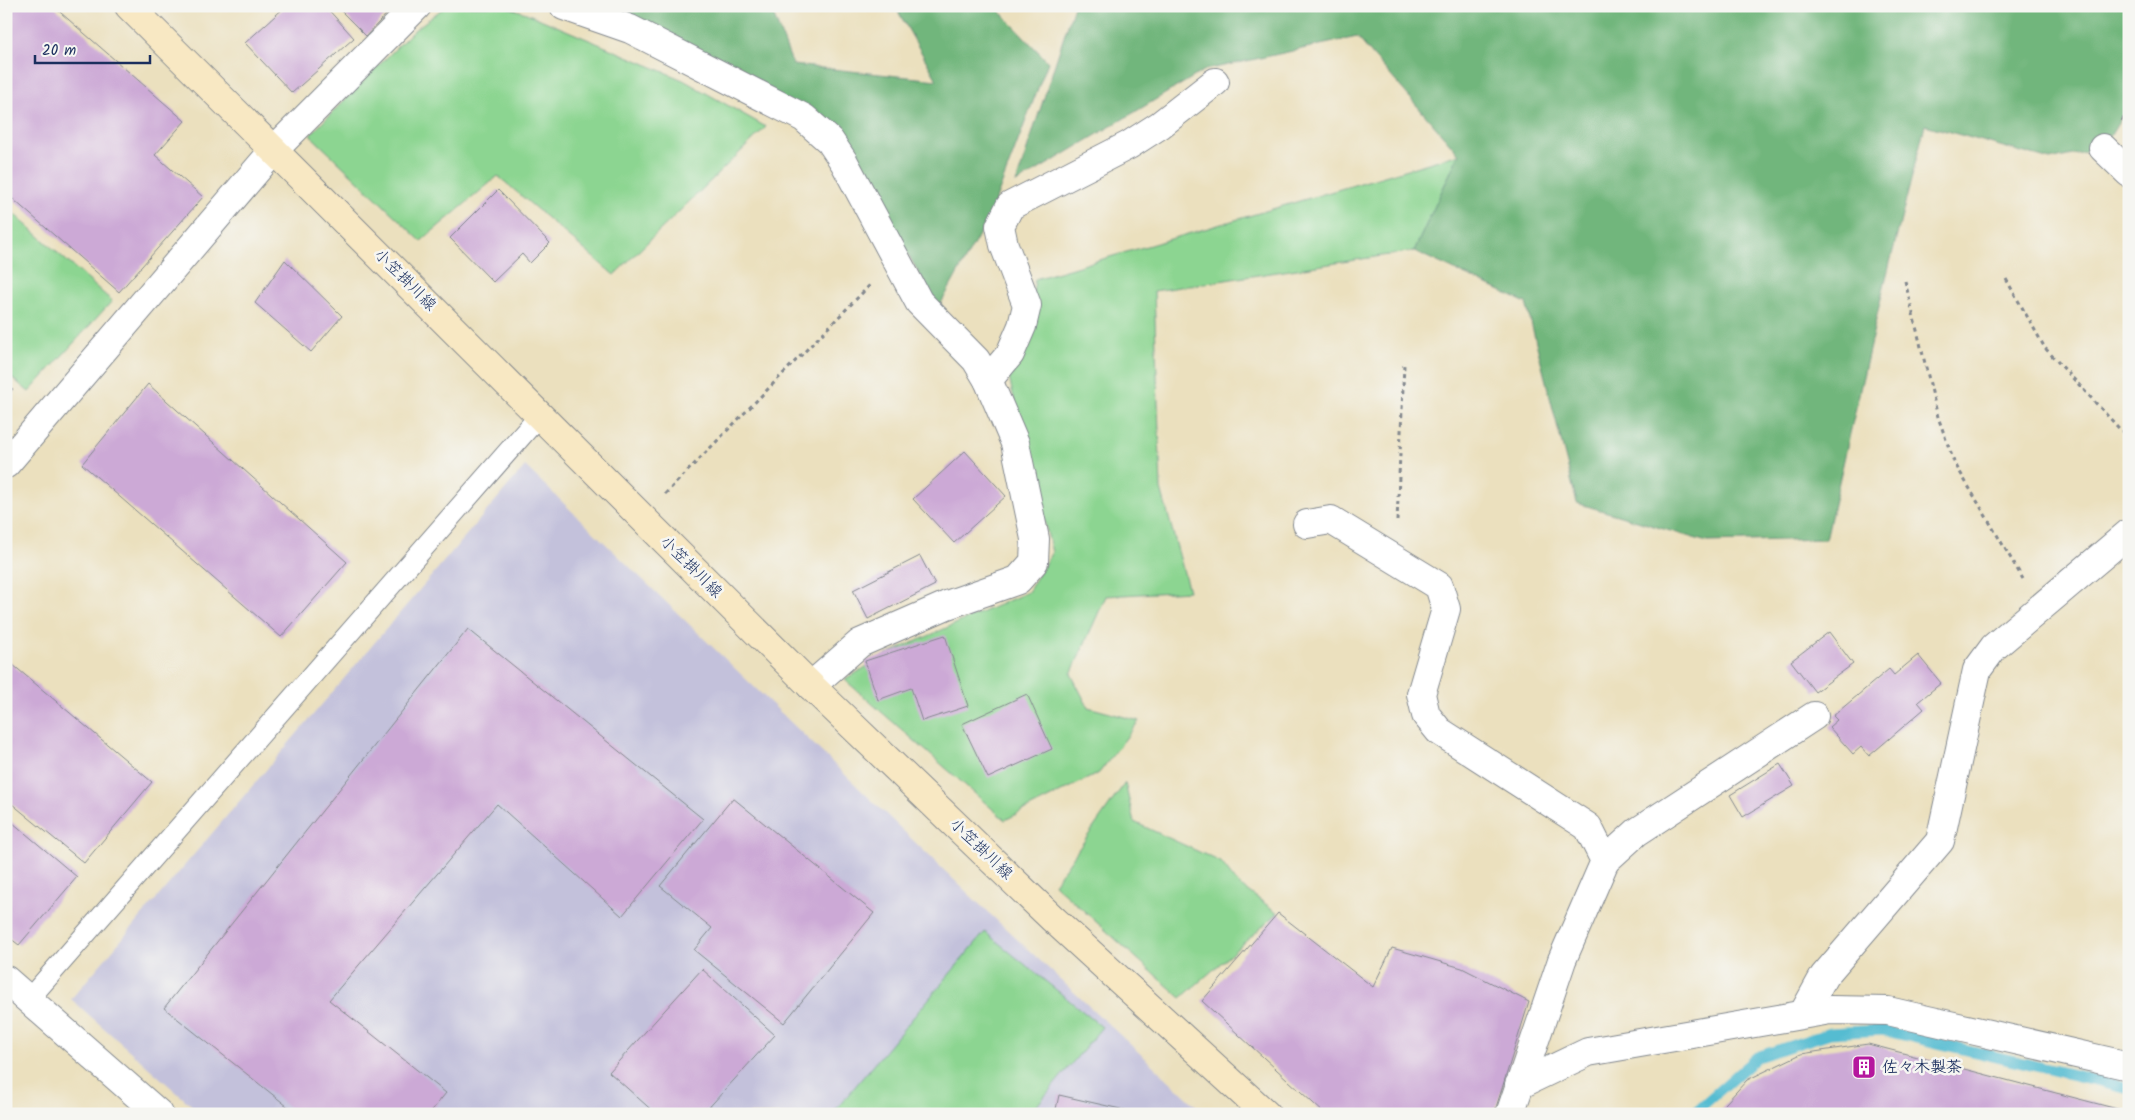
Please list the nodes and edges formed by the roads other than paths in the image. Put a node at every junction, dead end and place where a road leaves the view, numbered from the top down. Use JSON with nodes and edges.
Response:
{"nodes":[{"id":1,"x":129,"y":6,"type":"edge"},
{"id":2,"x":418,"y":6,"type":"edge"},
{"id":3,"x":564,"y":6,"type":"edge"},
{"id":4,"x":1216,"y":82,"type":"dead end"},
{"id":5,"x":2103,"y":148,"type":"dead end"},
{"id":6,"x":274,"y":150,"type":"junction"},
{"id":7,"x":2129,"y":173,"type":"edge"},
{"id":8,"x":988,"y":380,"type":"junction"},
{"id":9,"x":540,"y":415,"type":"junction"},
{"id":10,"x":6,"y":464,"type":"edge"},
{"id":11,"x":1307,"y":524,"type":"dead end"},
{"id":12,"x":2129,"y":533,"type":"edge"},
{"id":13,"x":811,"y":686,"type":"junction"},
{"id":14,"x":1814,"y":716,"type":"dead end"},
{"id":15,"x":1605,"y":862,"type":"junction"},
{"id":16,"x":6,"y":980,"type":"edge"},
{"id":17,"x":29,"y":999,"type":"junction"},
{"id":18,"x":1802,"y":1014,"type":"junction"},
{"id":19,"x":2129,"y":1066,"type":"edge"},
{"id":20,"x":1519,"y":1085,"type":"junction"},
{"id":21,"x":159,"y":1114,"type":"edge"},
{"id":22,"x":1266,"y":1114,"type":"edge"},
{"id":23,"x":1510,"y":1114,"type":"edge"}],
"edges":[{"from":1,"to":6,"type":"main road","name":"小笠掛川線"},
{"from":2,"to":6,"type":"street"},
{"from":3,"to":8,"type":"street"},
{"from":4,"to":8,"type":"street"},
{"from":5,"to":7,"type":"street"},
{"from":6,"to":9,"type":"main road","name":"小笠掛川線"},
{"from":6,"to":10,"type":"street"},
{"from":8,"to":13,"type":"street"},
{"from":9,"to":13,"type":"main road","name":"小笠掛川線"},
{"from":9,"to":17,"type":"lane"},
{"from":11,"to":15,"type":"street"},
{"from":12,"to":18,"type":"street"},
{"from":13,"to":22,"type":"main road","name":"小笠掛川線"},
{"from":14,"to":15,"type":"street"},
{"from":15,"to":20,"type":"street"},
{"from":16,"to":17,"type":"street"},
{"from":17,"to":21,"type":"street"},
{"from":18,"to":19,"type":"street"},
{"from":18,"to":20,"type":"street"},
{"from":20,"to":23,"type":"street"}]}
